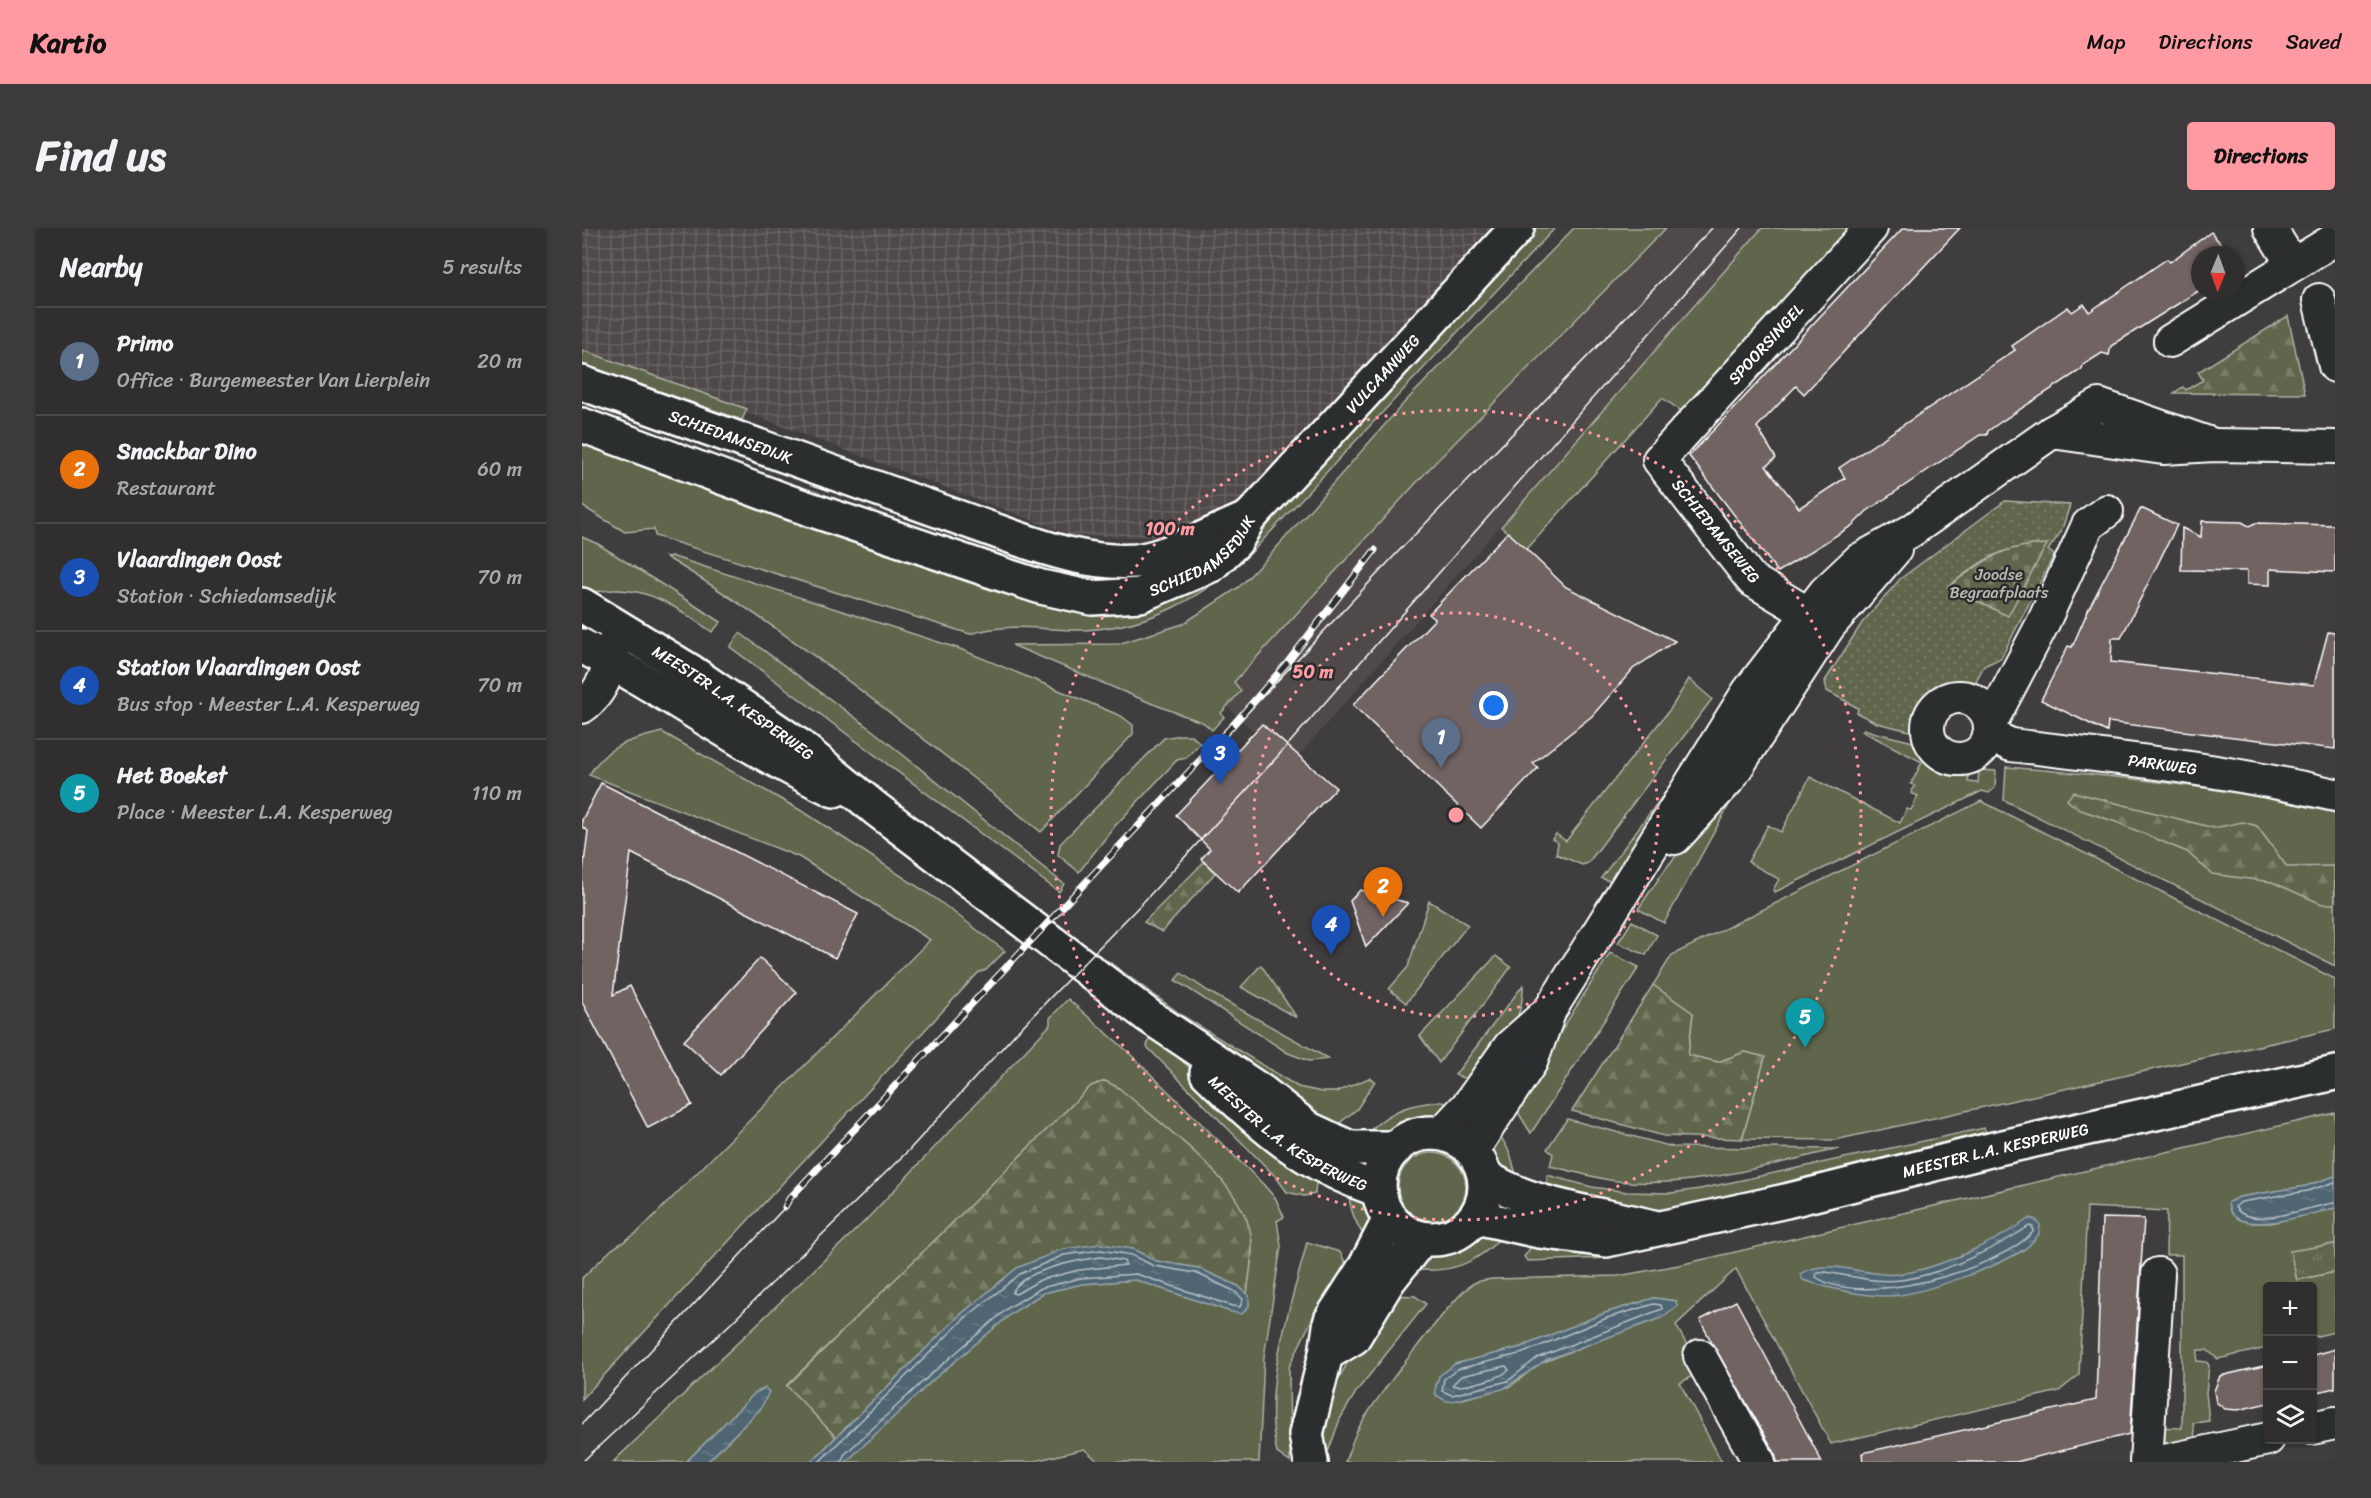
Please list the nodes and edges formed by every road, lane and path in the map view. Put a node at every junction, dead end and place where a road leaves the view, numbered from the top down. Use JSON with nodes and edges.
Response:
{"nodes":[{"id":1,"x":1517,"y":228,"type":"edge"},
{"id":2,"x":1871,"y":228,"type":"edge"},
{"id":3,"x":2270,"y":228,"type":"edge"},
{"id":4,"x":2335,"y":240,"type":"edge"},
{"id":5,"x":2292,"y":264,"type":"junction"},
{"id":6,"x":2319,"y":300,"type":"dead end"},
{"id":7,"x":2170,"y":341,"type":"dead end"},
{"id":8,"x":2335,"y":366,"type":"edge"},
{"id":9,"x":582,"y":383,"type":"edge"},
{"id":10,"x":582,"y":425,"type":"edge"},
{"id":11,"x":2335,"y":447,"type":"edge"},
{"id":12,"x":1659,"y":460,"type":"joint"},
{"id":13,"x":2107,"y":511,"type":"dead end"},
{"id":14,"x":1249,"y":518,"type":"junction"},
{"id":15,"x":582,"y":605,"type":"edge"},
{"id":16,"x":1819,"y":620,"type":"junction"},
{"id":17,"x":618,"y":626,"type":"junction"},
{"id":18,"x":591,"y":656,"type":"edge"},
{"id":19,"x":1749,"y":692,"type":"junction"},
{"id":20,"x":582,"y":707,"type":"edge"},
{"id":21,"x":1766,"y":720,"type":"junction"},
{"id":22,"x":2335,"y":795,"type":"edge"},
{"id":23,"x":876,"y":810,"type":"junction"},
{"id":24,"x":1625,"y":892,"type":"junction"},
{"id":25,"x":1550,"y":1010,"type":"junction"},
{"id":26,"x":1150,"y":1017,"type":"junction"},
{"id":27,"x":2335,"y":1073,"type":"edge"},
{"id":28,"x":1441,"y":1134,"type":"junction"},
{"id":29,"x":1396,"y":1148,"type":"junction"},
{"id":30,"x":1479,"y":1163,"type":"junction"},
{"id":31,"x":1384,"y":1204,"type":"junction"},
{"id":32,"x":1476,"y":1217,"type":"junction"},
{"id":33,"x":1658,"y":1228,"type":"junction"},
{"id":34,"x":1422,"y":1239,"type":"junction"},
{"id":35,"x":2158,"y":1274,"type":"dead end"},
{"id":36,"x":1326,"y":1354,"type":"junction"},
{"id":37,"x":1700,"y":1356,"type":"dead end"},
{"id":38,"x":2335,"y":1423,"type":"edge"},
{"id":39,"x":2317,"y":1427,"type":"edge"},
{"id":40,"x":2263,"y":1440,"type":"edge"},
{"id":41,"x":2178,"y":1461,"type":"edge"},
{"id":42,"x":1311,"y":1462,"type":"edge"},
{"id":43,"x":1759,"y":1462,"type":"edge"},
{"id":44,"x":2146,"y":1462,"type":"edge"}],
"edges":[{"from":1,"to":14,"type":"main road","name":"VULCAANWEG"},
{"from":2,"to":12,"type":"street","name":"SPOORSINGEL"},
{"from":3,"to":5,"type":"street"},
{"from":4,"to":5,"type":"street"},
{"from":5,"to":7,"type":"street"},
{"from":6,"to":8,"type":"street"},
{"from":9,"to":14,"type":"main road","name":"SCHIEDAMSEDIJK"},
{"from":10,"to":14,"type":"main road","name":"SCHIEDAMSEDIJK"},
{"from":11,"to":16,"type":"street"},
{"from":12,"to":16,"type":"street","name":"SCHIEDAMSEWEG"},
{"from":13,"to":22,"type":"street","name":"PARKWEG"},
{"from":15,"to":17,"type":"main road","name":"MEESTER L.A. KESPERWEG"},
{"from":16,"to":19,"type":"street"},
{"from":16,"to":21,"type":"street"},
{"from":17,"to":18,"type":"street"},
{"from":17,"to":23,"type":"main road","name":"MEESTER L.A. KESPERWEG"},
{"from":18,"to":20,"type":"street"},
{"from":18,"to":23,"type":"main road","name":"MEESTER L.A. KESPERWEG"},
{"from":19,"to":21,"type":"street"},
{"from":19,"to":24,"type":"street"},
{"from":21,"to":24,"type":"street"},
{"from":23,"to":26,"type":"main road","name":"MEESTER L.A. KESPERWEG"},
{"from":24,"to":25,"type":"street"},
{"from":25,"to":28,"type":"street"},
{"from":25,"to":30,"type":"street"},
{"from":26,"to":29,"type":"main road","name":"MEESTER L.A. KESPERWEG"},
{"from":26,"to":31,"type":"main road","name":"MEESTER L.A. KESPERWEG"},
{"from":27,"to":33,"type":"main road","name":"MEESTER L.A. KESPERWEG"},
{"from":28,"to":29,"type":"main road"},
{"from":28,"to":30,"type":"main road"},
{"from":29,"to":31,"type":"main road"},
{"from":30,"to":32,"type":"main road"},
{"from":30,"to":33,"type":"main road","name":"MEESTER L.A. KESPERWEG"},
{"from":31,"to":34,"type":"main road"},
{"from":31,"to":36,"type":"main road"},
{"from":32,"to":33,"type":"main road","name":"MEESTER L.A. KESPERWEG"},
{"from":32,"to":34,"type":"main road"},
{"from":34,"to":36,"type":"main road"},
{"from":35,"to":44,"type":"street"},
{"from":36,"to":42,"type":"main road"},
{"from":37,"to":43,"type":"street"},
{"from":38,"to":39,"type":"street"},
{"from":40,"to":41,"type":"street"}]}
